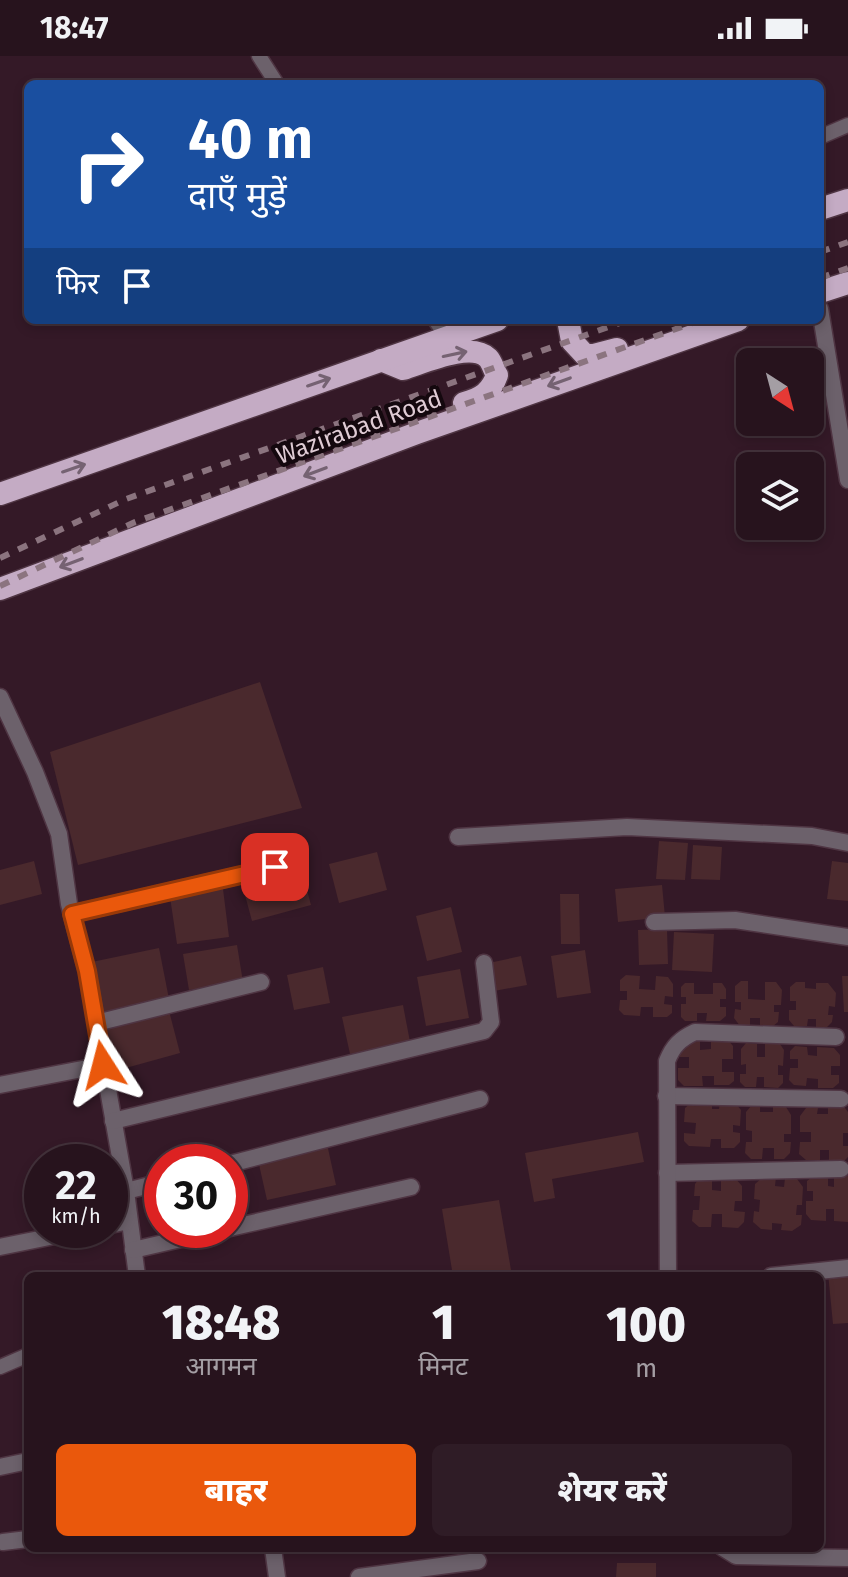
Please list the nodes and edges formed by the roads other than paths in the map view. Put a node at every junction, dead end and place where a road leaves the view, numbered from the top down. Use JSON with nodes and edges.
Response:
{"nodes":[{"id":1,"x":259,"y":56,"type":"edge"},
{"id":2,"x":274,"y":80,"type":"edge"},
{"id":3,"x":848,"y":125,"type":"edge"},
{"id":4,"x":824,"y":135,"type":"edge"},
{"id":5,"x":848,"y":200,"type":"edge"},
{"id":6,"x":824,"y":208,"type":"edge"},
{"id":7,"x":848,"y":283,"type":"edge"},
{"id":8,"x":824,"y":291,"type":"edge"},
{"id":9,"x":475,"y":324,"type":"edge"},
{"id":10,"x":569,"y":324,"type":"edge"},
{"id":11,"x":726,"y":324,"type":"edge"},
{"id":12,"x":822,"y":324,"type":"edge"},
{"id":13,"x":441,"y":328,"type":"edge"},
{"id":14,"x":660,"y":347,"type":"junction"},
{"id":15,"x":381,"y":360,"type":"junction"},
{"id":16,"x":417,"y":433,"type":"junction"},
{"id":17,"x":848,"y":480,"type":"edge"},
{"id":18,"x":0,"y":494,"type":"edge"},
{"id":19,"x":0,"y":589,"type":"edge"},
{"id":20,"x":0,"y":697,"type":"edge"},
{"id":21,"x":458,"y":837,"type":"dead end"},
{"id":22,"x":848,"y":843,"type":"edge"},
{"id":23,"x":275,"y":867,"type":"dead end"},
{"id":24,"x":72,"y":914,"type":"junction"},
{"id":25,"x":654,"y":922,"type":"dead end"},
{"id":26,"x":848,"y":937,"type":"edge"},
{"id":27,"x":484,"y":963,"type":"dead end"},
{"id":28,"x":261,"y":982,"type":"dead end"},
{"id":29,"x":96,"y":1023,"type":"junction"},
{"id":30,"x":836,"y":1037,"type":"dead end"},
{"id":31,"x":103,"y":1065,"type":"junction"},
{"id":32,"x":0,"y":1085,"type":"edge"},
{"id":33,"x":666,"y":1096,"type":"junction"},
{"id":34,"x":480,"y":1099,"type":"dead end"},
{"id":35,"x":841,"y":1099,"type":"dead end"},
{"id":36,"x":113,"y":1121,"type":"junction"},
{"id":37,"x":117,"y":1144,"type":"edge"},
{"id":38,"x":248,"y":1159,"type":"edge"},
{"id":39,"x":841,"y":1169,"type":"dead end"},
{"id":40,"x":667,"y":1173,"type":"junction"},
{"id":41,"x":411,"y":1187,"type":"dead end"},
{"id":42,"x":128,"y":1211,"type":"edge"},
{"id":43,"x":129,"y":1221,"type":"joint"},
{"id":44,"x":248,"y":1224,"type":"edge"},
{"id":45,"x":24,"y":1242,"type":"edge"},
{"id":46,"x":0,"y":1247,"type":"edge"},
{"id":47,"x":144,"y":1247,"type":"edge"},
{"id":48,"x":133,"y":1250,"type":"junction"},
{"id":49,"x":848,"y":1268,"type":"edge"},
{"id":50,"x":136,"y":1272,"type":"edge"},
{"id":51,"x":668,"y":1272,"type":"edge"},
{"id":52,"x":810,"y":1272,"type":"edge"},
{"id":53,"x":24,"y":1357,"type":"edge"},
{"id":54,"x":0,"y":1367,"type":"edge"},
{"id":55,"x":24,"y":1462,"type":"edge"},
{"id":56,"x":0,"y":1467,"type":"edge"},
{"id":57,"x":24,"y":1539,"type":"edge"},
{"id":58,"x":3,"y":1542,"type":"dead end"},
{"id":59,"x":274,"y":1552,"type":"edge"},
{"id":60,"x":730,"y":1552,"type":"edge"},
{"id":61,"x":454,"y":1556,"type":"edge"},
{"id":62,"x":848,"y":1558,"type":"edge"},
{"id":63,"x":478,"y":1561,"type":"dead end"},
{"id":64,"x":277,"y":1577,"type":"edge"},
{"id":65,"x":359,"y":1577,"type":"edge"}],
"edges":[{"from":1,"to":2,"type":"lane"},
{"from":3,"to":4,"type":"lane"},
{"from":5,"to":6,"type":"highway"},
{"from":7,"to":8,"type":"highway"},
{"from":9,"to":13,"type":"highway"},
{"from":10,"to":14,"type":"highway"},
{"from":11,"to":14,"type":"highway","name":"Wazirabad Road"},
{"from":12,"to":17,"type":"street"},
{"from":13,"to":15,"type":"highway"},
{"from":14,"to":16,"type":"highway","name":"Wazirabad Road","one_way":true},
{"from":15,"to":16,"type":"highway","one_way":true},
{"from":18,"to":15,"type":"highway","one_way":true},
{"from":16,"to":19,"type":"highway","name":"Wazirabad Road","one_way":true},
{"from":20,"to":24,"type":"street"},
{"from":21,"to":22,"type":"street"},
{"from":23,"to":24,"type":"street"},
{"from":24,"to":29,"type":"street"},
{"from":25,"to":26,"type":"street"},
{"from":27,"to":36,"type":"street"},
{"from":28,"to":29,"type":"street"},
{"from":29,"to":31,"type":"street"},
{"from":30,"to":33,"type":"street"},
{"from":31,"to":32,"type":"street"},
{"from":31,"to":36,"type":"street"},
{"from":33,"to":35,"type":"street"},
{"from":33,"to":40,"type":"street"},
{"from":34,"to":38,"type":"street"},
{"from":36,"to":37,"type":"street"},
{"from":39,"to":40,"type":"street"},
{"from":40,"to":51,"type":"street"},
{"from":41,"to":44,"type":"street"},
{"from":42,"to":43,"type":"street"},
{"from":43,"to":48,"type":"street"},
{"from":45,"to":46,"type":"street"},
{"from":47,"to":48,"type":"street"},
{"from":48,"to":50,"type":"street"},
{"from":49,"to":52,"type":"street"},
{"from":53,"to":54,"type":"lane"},
{"from":55,"to":56,"type":"street"},
{"from":57,"to":58,"type":"street"},
{"from":59,"to":64,"type":"street"},
{"from":60,"to":62,"type":"street"},
{"from":61,"to":63,"type":"street"},
{"from":61,"to":65,"type":"street"}]}
